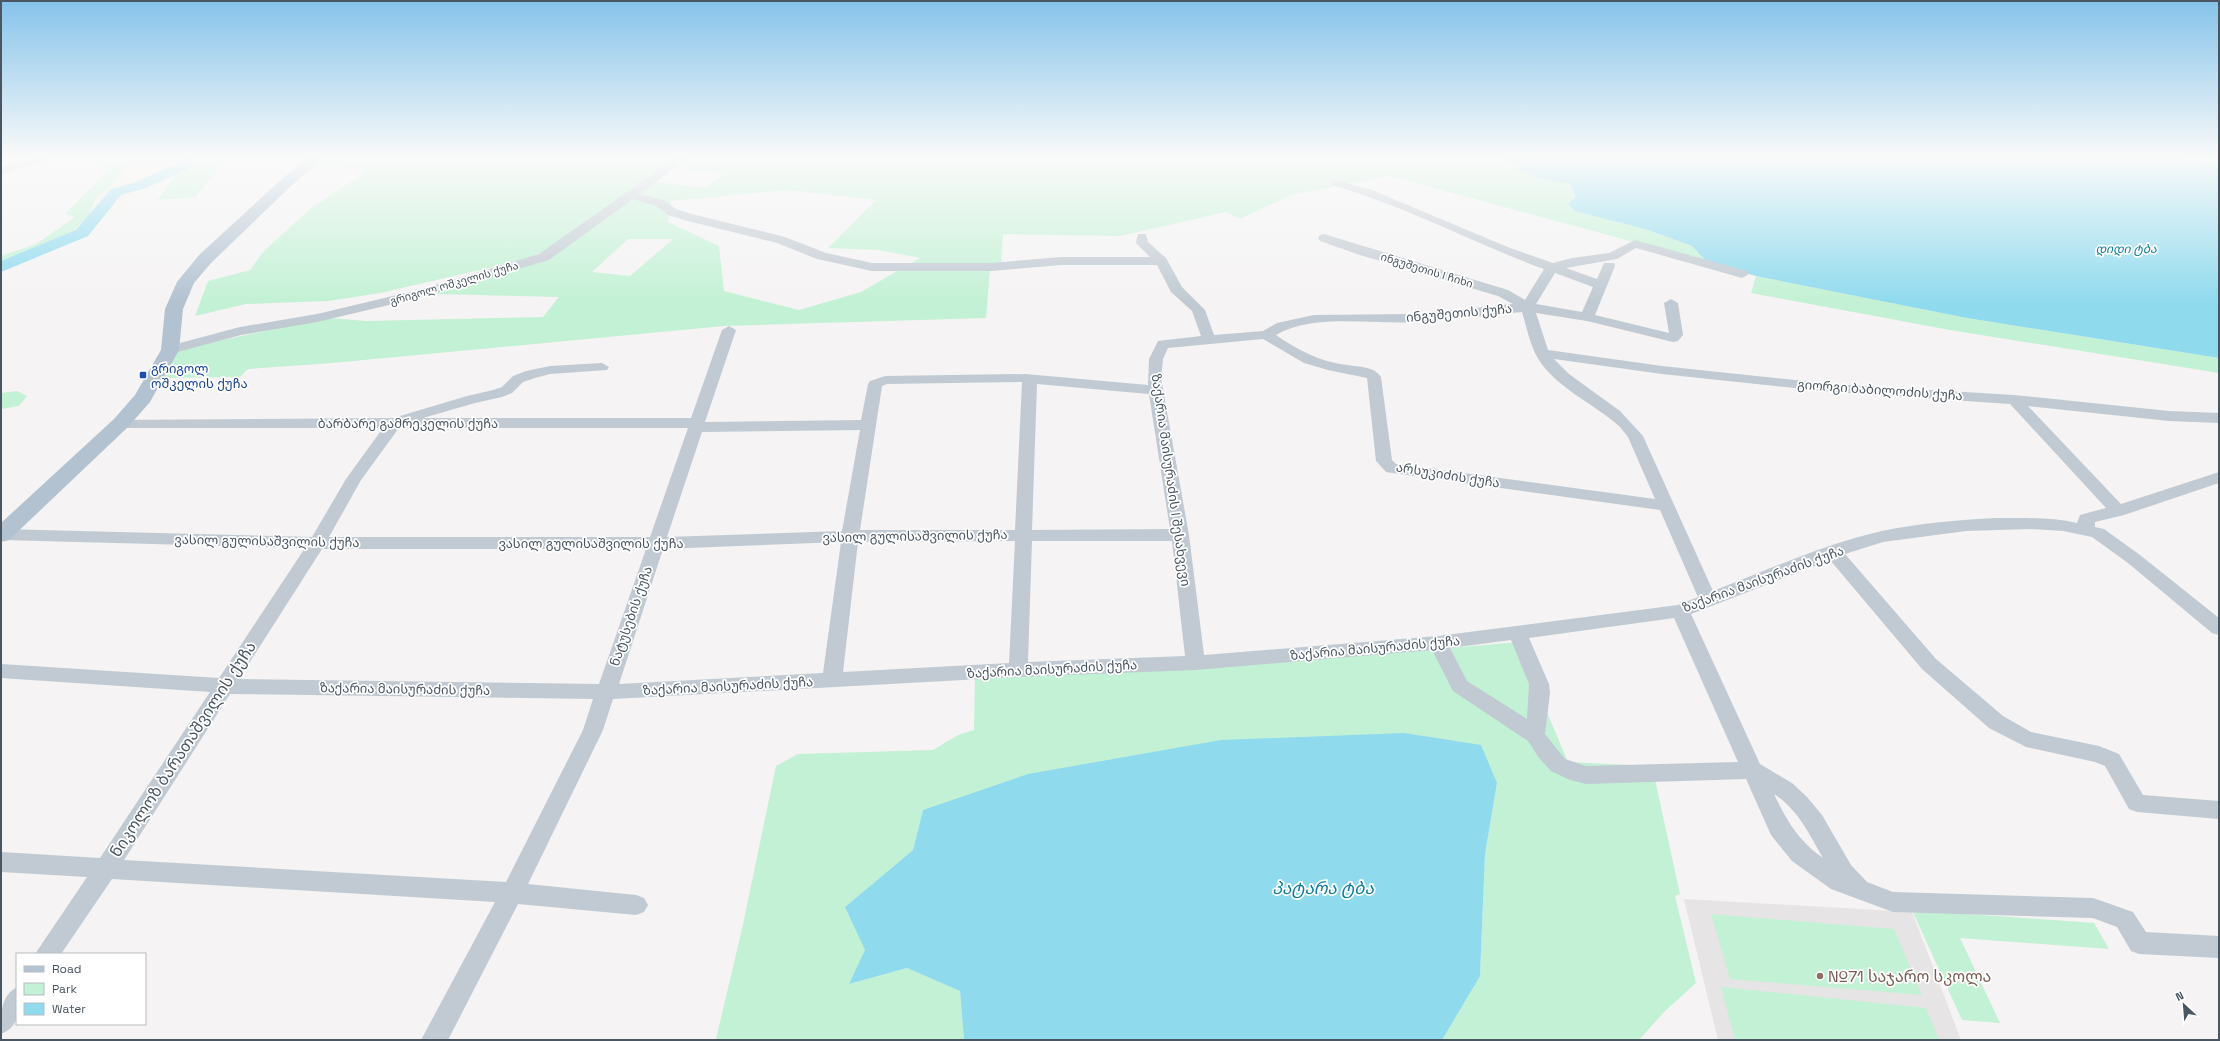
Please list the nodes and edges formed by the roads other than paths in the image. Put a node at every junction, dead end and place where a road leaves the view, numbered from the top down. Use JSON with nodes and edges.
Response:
{"nodes":[{"id":1,"x":264,"y":205,"type":"edge"},
{"id":2,"x":618,"y":205,"type":"edge"},
{"id":3,"x":662,"y":205,"type":"edge"},
{"id":4,"x":1398,"y":205,"type":"edge"},
{"id":5,"x":1142,"y":237,"type":"dead end"},
{"id":6,"x":1324,"y":238,"type":"dead end"},
{"id":7,"x":1161,"y":261,"type":"junction"},
{"id":8,"x":1609,"y":266,"type":"dead end"},
{"id":9,"x":1551,"y":268,"type":"junction"},
{"id":10,"x":1742,"y":274,"type":"dead end"},
{"id":11,"x":1601,"y":285,"type":"junction"},
{"id":12,"x":1671,"y":303,"type":"dead end"},
{"id":13,"x":1528,"y":307,"type":"junction"},
{"id":14,"x":1587,"y":316,"type":"junction"},
{"id":15,"x":729,"y":330,"type":"dead end"},
{"id":16,"x":1266,"y":335,"type":"junction"},
{"id":17,"x":1209,"y":340,"type":"junction"},
{"id":18,"x":170,"y":350,"type":"junction"},
{"id":19,"x":1542,"y":353,"type":"junction"},
{"id":20,"x":602,"y":367,"type":"dead end"},
{"id":21,"x":1030,"y":379,"type":"junction"},
{"id":22,"x":1156,"y":390,"type":"junction"},
{"id":23,"x":2014,"y":400,"type":"junction"},
{"id":24,"x":2219,"y":418,"type":"edge"},
{"id":25,"x":120,"y":423,"type":"junction"},
{"id":26,"x":394,"y":423,"type":"junction"},
{"id":27,"x":696,"y":425,"type":"junction"},
{"id":28,"x":868,"y":426,"type":"junction"},
{"id":29,"x":2219,"y":477,"type":"edge"},
{"id":30,"x":1667,"y":506,"type":"junction"},
{"id":31,"x":2118,"y":511,"type":"junction"},
{"id":32,"x":2086,"y":529,"type":"junction"},
{"id":33,"x":2,"y":534,"type":"edge"},
{"id":34,"x":1023,"y":535,"type":"junction"},
{"id":35,"x":1180,"y":535,"type":"junction"},
{"id":36,"x":850,"y":536,"type":"junction"},
{"id":37,"x":317,"y":543,"type":"junction"},
{"id":38,"x":655,"y":543,"type":"junction"},
{"id":39,"x":1833,"y":552,"type":"junction"},
{"id":40,"x":1708,"y":600,"type":"junction"},
{"id":41,"x":1680,"y":611,"type":"junction"},
{"id":42,"x":2219,"y":628,"type":"edge"},
{"id":43,"x":1518,"y":633,"type":"junction"},
{"id":44,"x":1438,"y":643,"type":"junction"},
{"id":45,"x":1195,"y":663,"type":"junction"},
{"id":46,"x":1018,"y":670,"type":"junction"},
{"id":47,"x":1,"y":671,"type":"edge"},
{"id":48,"x":832,"y":681,"type":"junction"},
{"id":49,"x":224,"y":686,"type":"junction"},
{"id":50,"x":605,"y":692,"type":"junction"},
{"id":51,"x":1535,"y":734,"type":"junction"},
{"id":52,"x":1753,"y":770,"type":"junction"},
{"id":53,"x":2219,"y":810,"type":"edge"},
{"id":54,"x":1,"y":862,"type":"edge"},
{"id":55,"x":107,"y":867,"type":"junction"},
{"id":56,"x":512,"y":893,"type":"junction"},
{"id":57,"x":1865,"y":893,"type":"junction"},
{"id":58,"x":636,"y":905,"type":"dead end"},
{"id":59,"x":2219,"y":947,"type":"edge"},
{"id":60,"x":49,"y":953,"type":"edge"},
{"id":61,"x":16,"y":1000,"type":"edge"},
{"id":62,"x":1,"y":1022,"type":"edge"},
{"id":63,"x":434,"y":1040,"type":"edge"}],
"edges":[{"from":1,"to":18,"type":"main road"},
{"from":2,"to":18,"type":"street","name":"გრიგოლ ოშკელის ქუჩა"},
{"from":3,"to":7,"type":"street"},
{"from":4,"to":9,"type":"street"},
{"from":5,"to":7,"type":"street"},
{"from":6,"to":13,"type":"street","name":"ინგუშეთის I ჩიხი"},
{"from":7,"to":17,"type":"street"},
{"from":8,"to":11,"type":"street"},
{"from":9,"to":10,"type":"street"},
{"from":9,"to":11,"type":"street"},
{"from":9,"to":13,"type":"street"},
{"from":11,"to":14,"type":"street"},
{"from":12,"to":14,"type":"street"},
{"from":13,"to":14,"type":"street"},
{"from":13,"to":16,"type":"street","name":"ინგუშეთის ქუჩა"},
{"from":13,"to":19,"type":"street","name":"ინგუშეთის ქუჩა"},
{"from":15,"to":27,"type":"street","name":"ნატუსების ქუჩა"},
{"from":16,"to":17,"type":"street","name":"ინგუშეთის ქუჩა"},
{"from":16,"to":30,"type":"street","name":"არსუკიძის ქუჩა"},
{"from":17,"to":22,"type":"street","name":"ზაქარია მაისურაძის I შესახვევი"},
{"from":18,"to":25,"type":"main road"},
{"from":19,"to":23,"type":"street","name":"გიორგი ბაბილოძის ქუჩა"},
{"from":19,"to":30,"type":"street","name":"ინგუშეთის ქუჩა"},
{"from":20,"to":26,"type":"street"},
{"from":21,"to":22,"type":"street"},
{"from":21,"to":28,"type":"street"},
{"from":21,"to":34,"type":"street"},
{"from":22,"to":35,"type":"street","name":"ზაქარია მაისურაძის I შესახვევი"},
{"from":23,"to":24,"type":"street","name":"გიორგი ბაბილოძის ქუჩა"},
{"from":23,"to":31,"type":"street"},
{"from":25,"to":26,"type":"street","name":"ბარბარე გამრეკელის ქუჩა"},
{"from":25,"to":33,"type":"main road"},
{"from":26,"to":27,"type":"street","name":"ბარბარე გამრეკელის ქუჩა"},
{"from":26,"to":37,"type":"street","name":"ნიკოლოზ ბარათაშვილის ქუჩა"},
{"from":27,"to":28,"type":"street","name":"ბარბარე გამრეკელის ქუჩა"},
{"from":27,"to":38,"type":"street","name":"ნატუსების ქუჩა"},
{"from":28,"to":36,"type":"street"},
{"from":29,"to":31,"type":"street"},
{"from":30,"to":40,"type":"street","name":"ინგუშეთის ქუჩა"},
{"from":31,"to":32,"type":"street"},
{"from":32,"to":39,"type":"street","name":"ზაქარია მაისურაძის ქუჩა"},
{"from":32,"to":42,"type":"street","name":"ზაქარია მაისურაძის ქუჩა"},
{"from":33,"to":37,"type":"street","name":"ვასილ გულისაშვილის ქუჩა"},
{"from":34,"to":35,"type":"street","name":"ვასილ გულისაშვილის ქუჩა"},
{"from":34,"to":36,"type":"street","name":"ვასილ გულისაშვილის ქუჩა"},
{"from":34,"to":46,"type":"street"},
{"from":35,"to":45,"type":"street","name":"ზაქარია მაისურაძის I შესახვევი"},
{"from":36,"to":38,"type":"street","name":"ვასილ გულისაშვილის ქუჩა"},
{"from":36,"to":48,"type":"street"},
{"from":37,"to":38,"type":"street","name":"ვასილ გულისაშვილის ქუჩა"},
{"from":37,"to":49,"type":"street","name":"ნიკოლოზ ბარათაშვილის ქუჩა"},
{"from":38,"to":50,"type":"street","name":"ნატუსების ქუჩა"},
{"from":39,"to":40,"type":"street","name":"ზაქარია მაისურაძის ქუჩა"},
{"from":39,"to":53,"type":"street"},
{"from":40,"to":41,"type":"street","name":"ზაქარია მაისურაძის ქუჩა"},
{"from":41,"to":43,"type":"street","name":"ზაქარია მაისურაძის ქუჩა"},
{"from":41,"to":52,"type":"street"},
{"from":43,"to":44,"type":"street","name":"ზაქარია მაისურაძის ქუჩა"},
{"from":43,"to":51,"type":"street"},
{"from":44,"to":45,"type":"street","name":"ზაქარია მაისურაძის ქუჩა"},
{"from":44,"to":51,"type":"street"},
{"from":45,"to":46,"type":"street","name":"ზაქარია მაისურაძის ქუჩა"},
{"from":46,"to":48,"type":"street","name":"ზაქარია მაისურაძის ქუჩა"},
{"from":47,"to":49,"type":"street","name":"ზაქარია მაისურაძის ქუჩა"},
{"from":48,"to":50,"type":"street","name":"ზაქარია მაისურაძის ქუჩა"},
{"from":49,"to":50,"type":"street","name":"ზაქარია მაისურაძის ქუჩა"},
{"from":49,"to":55,"type":"street","name":"ნიკოლოზ ბარათაშვილის ქუჩა"},
{"from":50,"to":56,"type":"street","name":"ნატუსების ქუჩა"},
{"from":51,"to":52,"type":"street"},
{"from":52,"to":57,"type":"street"},
{"from":52,"to":57,"type":"street"},
{"from":54,"to":55,"type":"street"},
{"from":55,"to":56,"type":"street"},
{"from":55,"to":60,"type":"street","name":"ნიკოლოზ ბარათაშვილის ქუჩა"},
{"from":56,"to":58,"type":"street"},
{"from":56,"to":63,"type":"street","name":"ნატუსების ქუჩა"},
{"from":57,"to":59,"type":"street"},
{"from":61,"to":62,"type":"street"}]}
